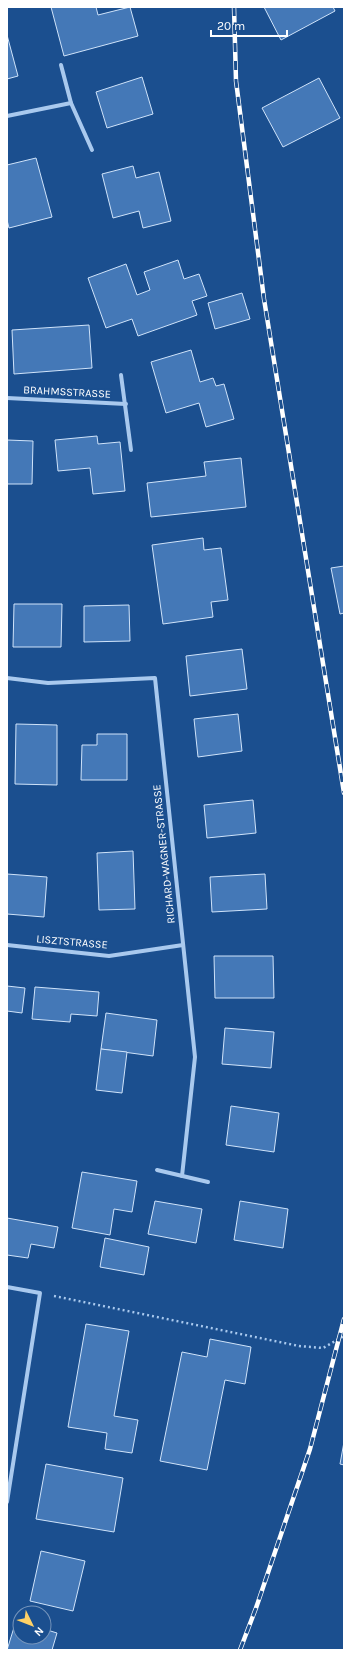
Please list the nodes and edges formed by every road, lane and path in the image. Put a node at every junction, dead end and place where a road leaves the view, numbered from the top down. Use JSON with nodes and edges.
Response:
{"nodes":[{"id":1,"x":61,"y":65,"type":"dead end"},
{"id":2,"x":71,"y":102,"type":"junction"},
{"id":3,"x":7,"y":116,"type":"edge"},
{"id":4,"x":92,"y":150,"type":"dead end"},
{"id":5,"x":121,"y":375,"type":"dead end"},
{"id":6,"x":7,"y":398,"type":"edge"},
{"id":7,"x":126,"y":404,"type":"junction"},
{"id":8,"x":131,"y":450,"type":"dead end"},
{"id":9,"x":7,"y":678,"type":"edge"},
{"id":10,"x":7,"y":945,"type":"edge"},
{"id":11,"x":183,"y":945,"type":"junction"},
{"id":12,"x":157,"y":1170,"type":"dead end"},
{"id":13,"x":182,"y":1176,"type":"junction"},
{"id":14,"x":208,"y":1182,"type":"dead end"},
{"id":15,"x":7,"y":1287,"type":"edge"},
{"id":16,"x":40,"y":1293,"type":"junction"},
{"id":17,"x":344,"y":1336,"type":"edge"},
{"id":18,"x":7,"y":1502,"type":"edge"}],
"edges":[{"from":1,"to":2,"type":"street"},
{"from":2,"to":3,"type":"street"},
{"from":2,"to":4,"type":"street"},
{"from":5,"to":7,"type":"street","name":"BRAHMSSTRASSE"},
{"from":6,"to":7,"type":"street","name":"BRAHMSSTRASSE"},
{"from":7,"to":8,"type":"street","name":"BRAHMSSTRASSE"},
{"from":9,"to":11,"type":"street","name":"RICHARD-WAGNER-STRASSE"},
{"from":10,"to":11,"type":"street","name":"LISZTSTRASSE"},
{"from":11,"to":13,"type":"street","name":"RICHARD-WAGNER-STRASSE"},
{"from":12,"to":13,"type":"street"},
{"from":13,"to":14,"type":"street"},
{"from":15,"to":16,"type":"street"},
{"from":16,"to":17,"type":"path"},
{"from":16,"to":18,"type":"street"}]}
